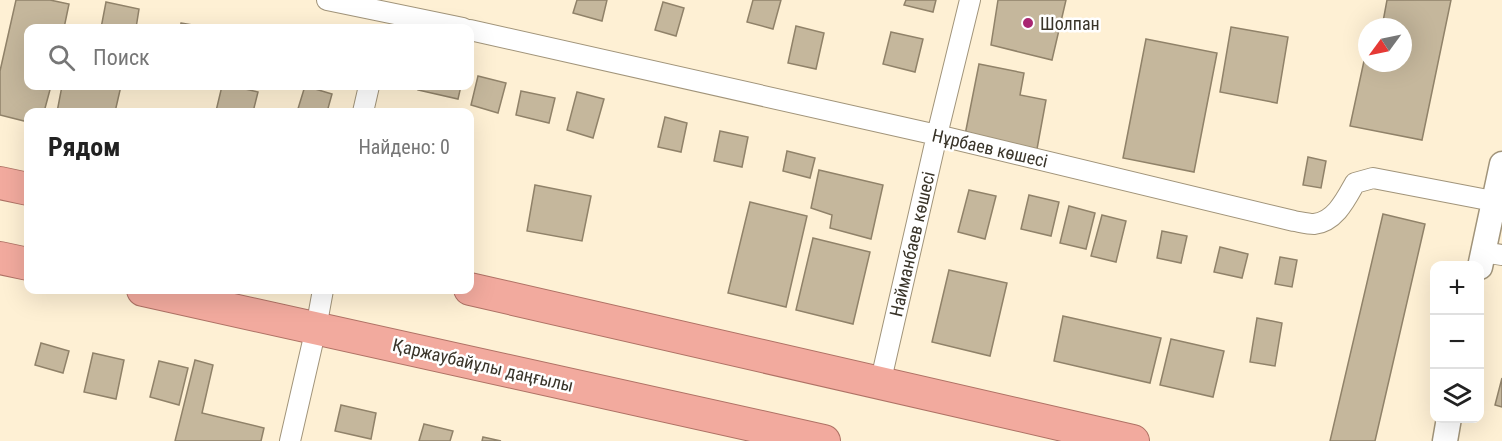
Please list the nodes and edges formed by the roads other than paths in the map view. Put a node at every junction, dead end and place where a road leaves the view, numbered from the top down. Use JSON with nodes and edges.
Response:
{"nodes":[{"id":1,"x":327,"y":0,"type":"edge"},
{"id":2,"x":970,"y":0,"type":"edge"},
{"id":3,"x":386,"y":13,"type":"edge"},
{"id":4,"x":442,"y":24,"type":"edge"},
{"id":5,"x":474,"y":31,"type":"edge"},
{"id":6,"x":368,"y":90,"type":"edge"},
{"id":7,"x":364,"y":108,"type":"edge"},
{"id":8,"x":937,"y":135,"type":"junction"},
{"id":9,"x":1502,"y":164,"type":"edge"},
{"id":10,"x":0,"y":183,"type":"edge"},
{"id":11,"x":24,"y":188,"type":"edge"},
{"id":12,"x":1493,"y":201,"type":"junction"},
{"id":13,"x":0,"y":258,"type":"edge"},
{"id":14,"x":1488,"y":258,"type":"edge"},
{"id":15,"x":24,"y":263,"type":"edge"},
{"id":16,"x":474,"y":290,"type":"edge"},
{"id":17,"x":161,"y":294,"type":"edge"},
{"id":18,"x":322,"y":294,"type":"edge"},
{"id":19,"x":316,"y":328,"type":"junction"},
{"id":20,"x":880,"y":384,"type":"junction"},
{"id":21,"x":1448,"y":423,"type":"edge"},
{"id":22,"x":290,"y":441,"type":"edge"},
{"id":23,"x":824,"y":441,"type":"edge"},
{"id":24,"x":1133,"y":441,"type":"edge"},
{"id":25,"x":1445,"y":441,"type":"edge"}],
"edges":[{"from":1,"to":3,"type":"street"},
{"from":2,"to":8,"type":"street","name":"Найманбаев көшесі"},
{"from":3,"to":4,"type":"street"},
{"from":5,"to":8,"type":"street","name":"Нұрбаев көшесі"},
{"from":6,"to":7,"type":"street"},
{"from":8,"to":12,"type":"street","name":"Нұрбаев көшесі"},
{"from":8,"to":20,"type":"street","name":"Найманбаев көшесі"},
{"from":9,"to":12,"type":"street"},
{"from":10,"to":11,"type":"highway"},
{"from":12,"to":14,"type":"street"},
{"from":13,"to":15,"type":"highway"},
{"from":16,"to":20,"type":"highway"},
{"from":17,"to":19,"type":"highway","name":"Қаржаубайұлы даңғылы"},
{"from":18,"to":19,"type":"street"},
{"from":19,"to":22,"type":"street"},
{"from":19,"to":23,"type":"highway","name":"Қаржаубайұлы даңғылы"},
{"from":20,"to":24,"type":"highway"},
{"from":21,"to":25,"type":"street"}]}
